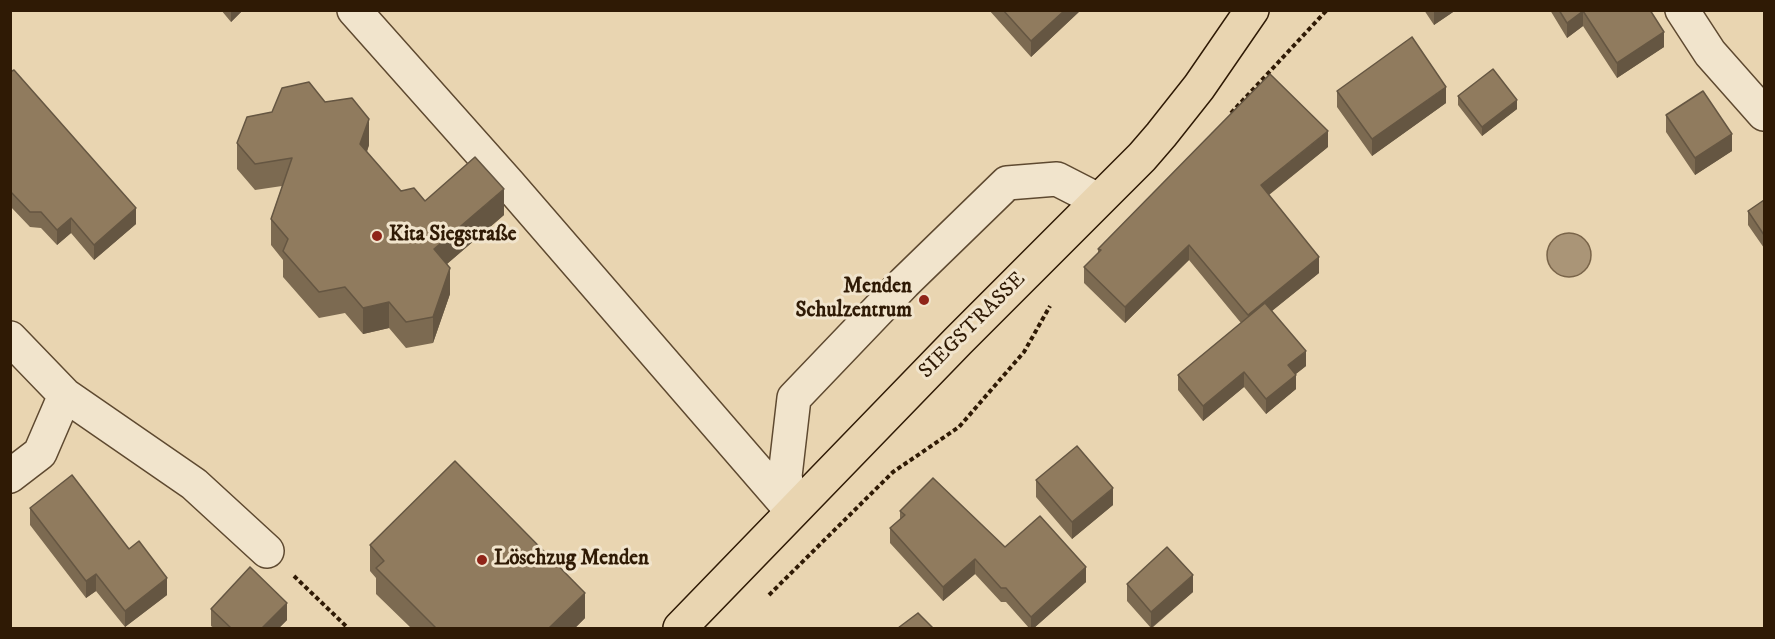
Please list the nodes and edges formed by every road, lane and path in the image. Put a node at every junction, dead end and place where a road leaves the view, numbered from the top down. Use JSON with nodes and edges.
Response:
{"nodes":[{"id":1,"x":354,"y":10,"type":"edge"},
{"id":2,"x":1251,"y":10,"type":"edge"},
{"id":3,"x":1327,"y":10,"type":"edge"},
{"id":4,"x":1682,"y":10,"type":"edge"},
{"id":5,"x":1764,"y":114,"type":"edge"},
{"id":6,"x":1224,"y":119,"type":"edge"},
{"id":7,"x":1098,"y":200,"type":"junction"},
{"id":8,"x":1055,"y":297,"type":"dead end"},
{"id":9,"x":10,"y":338,"type":"edge"},
{"id":10,"x":65,"y":395,"type":"junction"},
{"id":11,"x":10,"y":476,"type":"edge"},
{"id":12,"x":792,"y":511,"type":"junction"},
{"id":13,"x":267,"y":551,"type":"joint"},
{"id":14,"x":768,"y":596,"type":"dead end"},
{"id":15,"x":348,"y":628,"type":"edge"},
{"id":16,"x":680,"y":628,"type":"edge"}],
"edges":[{"from":1,"to":12,"type":"street"},
{"from":2,"to":7,"type":"main road","name":"SIEGSTRASSE"},
{"from":3,"to":6,"type":"path"},
{"from":4,"to":5,"type":"street"},
{"from":7,"to":12,"type":"main road","name":"SIEGSTRASSE"},
{"from":7,"to":12,"type":"street"},
{"from":8,"to":14,"type":"path"},
{"from":9,"to":10,"type":"street"},
{"from":10,"to":11,"type":"street"},
{"from":10,"to":13,"type":"street"},
{"from":12,"to":16,"type":"main road","name":"SIEGSTRASSE"},
{"from":13,"to":15,"type":"path"}]}
